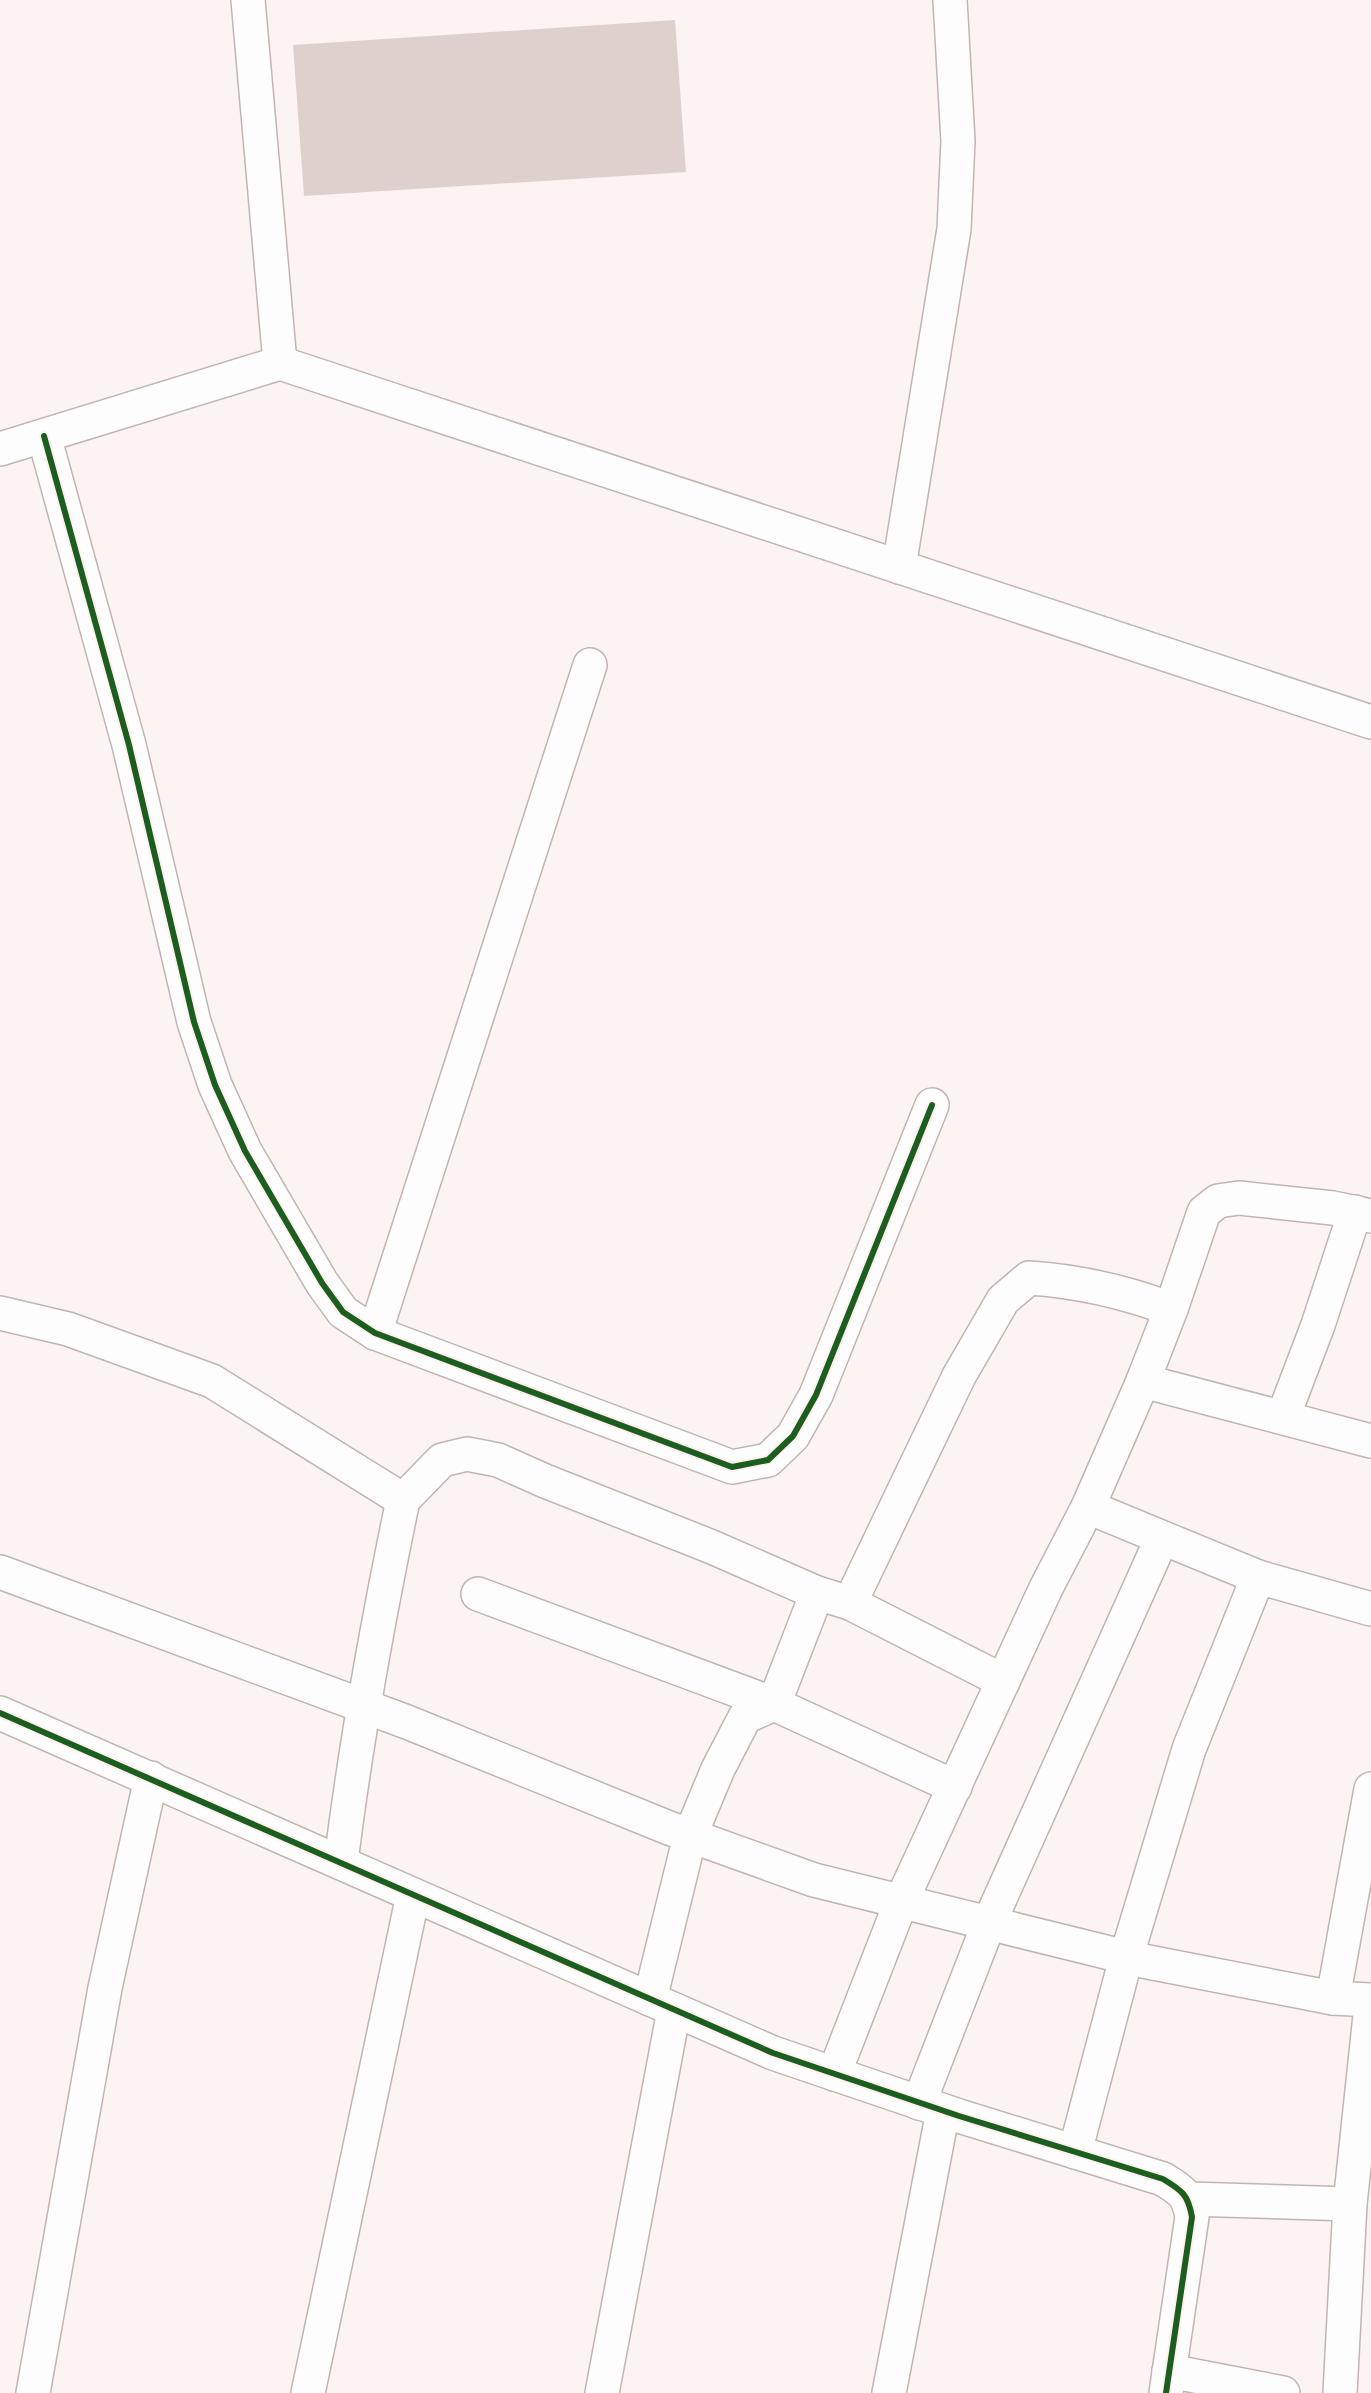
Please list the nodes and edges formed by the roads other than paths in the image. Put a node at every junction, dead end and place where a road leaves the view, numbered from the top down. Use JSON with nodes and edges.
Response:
{"nodes":[{"id":1,"x":248,"y":0,"type":"edge"},
{"id":2,"x":950,"y":0,"type":"edge"},
{"id":3,"x":280,"y":363,"type":"junction"},
{"id":4,"x":44,"y":436,"type":"junction"},
{"id":5,"x":0,"y":449,"type":"edge"},
{"id":6,"x":899,"y":567,"type":"junction"},
{"id":7,"x":590,"y":665,"type":"dead end"},
{"id":8,"x":1371,"y":722,"type":"edge"},
{"id":9,"x":932,"y":1105,"type":"dead end"},
{"id":10,"x":1363,"y":1214,"type":"edge"},
{"id":11,"x":1171,"y":1309,"type":"junction"},
{"id":12,"x":0,"y":1312,"type":"edge"},
{"id":13,"x":375,"y":1333,"type":"junction"},
{"id":14,"x":1143,"y":1381,"type":"junction"},
{"id":15,"x":1283,"y":1417,"type":"junction"},
{"id":16,"x":1371,"y":1441,"type":"edge"},
{"id":17,"x":402,"y":1500,"type":"junction"},
{"id":18,"x":1088,"y":1507,"type":"junction"},
{"id":19,"x":1162,"y":1538,"type":"junction"},
{"id":20,"x":0,"y":1572,"type":"edge"},
{"id":21,"x":1258,"y":1577,"type":"junction"},
{"id":22,"x":818,"y":1593,"type":"junction"},
{"id":23,"x":478,"y":1594,"type":"dead end"},
{"id":24,"x":850,"y":1603,"type":"junction"},
{"id":25,"x":1371,"y":1609,"type":"edge"},
{"id":26,"x":1003,"y":1681,"type":"junction"},
{"id":27,"x":774,"y":1704,"type":"junction"},
{"id":28,"x":364,"y":1706,"type":"junction"},
{"id":29,"x":0,"y":1713,"type":"edge"},
{"id":30,"x":151,"y":1778,"type":"junction"},
{"id":31,"x":955,"y":1787,"type":"junction"},
{"id":32,"x":1371,"y":1789,"type":"edge"},
{"id":33,"x":690,"y":1836,"type":"junction"},
{"id":34,"x":341,"y":1862,"type":"junction"},
{"id":35,"x":413,"y":1895,"type":"junction"},
{"id":36,"x":901,"y":1902,"type":"junction"},
{"id":37,"x":989,"y":1923,"type":"junction"},
{"id":38,"x":1126,"y":1958,"type":"junction"},
{"id":39,"x":1333,"y":1998,"type":"junction"},
{"id":40,"x":1371,"y":2000,"type":"edge"},
{"id":41,"x":662,"y":2005,"type":"junction"},
{"id":42,"x":1371,"y":2006,"type":"edge"},
{"id":43,"x":834,"y":2074,"type":"junction"},
{"id":44,"x":931,"y":2107,"type":"junction"},
{"id":45,"x":1076,"y":2152,"type":"junction"},
{"id":46,"x":1189,"y":2199,"type":"junction"},
{"id":47,"x":1350,"y":2204,"type":"junction"},
{"id":48,"x":1168,"y":2382,"type":"edge"},
{"id":49,"x":33,"y":2393,"type":"edge"},
{"id":50,"x":308,"y":2393,"type":"edge"},
{"id":51,"x":602,"y":2393,"type":"edge"},
{"id":52,"x":889,"y":2393,"type":"edge"},
{"id":53,"x":1283,"y":2393,"type":"edge"},
{"id":54,"x":1340,"y":2393,"type":"edge"}],
"edges":[{"from":1,"to":3,"type":"street"},
{"from":2,"to":6,"type":"street"},
{"from":3,"to":4,"type":"street"},
{"from":3,"to":6,"type":"street"},
{"from":4,"to":5,"type":"street"},
{"from":4,"to":13,"type":"street"},
{"from":6,"to":8,"type":"street"},
{"from":7,"to":13,"type":"street"},
{"from":9,"to":13,"type":"street"},
{"from":10,"to":11,"type":"street"},
{"from":10,"to":15,"type":"street"},
{"from":11,"to":14,"type":"street"},
{"from":11,"to":24,"type":"street"},
{"from":12,"to":17,"type":"street"},
{"from":14,"to":15,"type":"street"},
{"from":14,"to":18,"type":"street"},
{"from":15,"to":16,"type":"street"},
{"from":17,"to":22,"type":"street"},
{"from":17,"to":28,"type":"street"},
{"from":18,"to":19,"type":"street"},
{"from":18,"to":26,"type":"street"},
{"from":19,"to":21,"type":"street"},
{"from":19,"to":37,"type":"street"},
{"from":20,"to":28,"type":"street"},
{"from":21,"to":25,"type":"street"},
{"from":21,"to":38,"type":"street"},
{"from":22,"to":24,"type":"street"},
{"from":22,"to":27,"type":"street"},
{"from":23,"to":27,"type":"street"},
{"from":24,"to":26,"type":"street"},
{"from":26,"to":31,"type":"street"},
{"from":27,"to":31,"type":"street"},
{"from":27,"to":33,"type":"street"},
{"from":28,"to":33,"type":"street"},
{"from":28,"to":34,"type":"street"},
{"from":29,"to":30,"type":"street"},
{"from":30,"to":34,"type":"street"},
{"from":30,"to":49,"type":"street"},
{"from":31,"to":36,"type":"street"},
{"from":32,"to":39,"type":"street"},
{"from":33,"to":36,"type":"street"},
{"from":33,"to":41,"type":"street"},
{"from":34,"to":35,"type":"street"},
{"from":35,"to":41,"type":"street"},
{"from":35,"to":50,"type":"street"},
{"from":36,"to":37,"type":"street"},
{"from":36,"to":43,"type":"street"},
{"from":37,"to":38,"type":"street"},
{"from":37,"to":44,"type":"street"},
{"from":38,"to":39,"type":"street"},
{"from":38,"to":45,"type":"street"},
{"from":39,"to":40,"type":"street"},
{"from":41,"to":43,"type":"street"},
{"from":41,"to":51,"type":"street"},
{"from":42,"to":47,"type":"street"},
{"from":43,"to":44,"type":"street"},
{"from":44,"to":45,"type":"street"},
{"from":44,"to":52,"type":"street"},
{"from":45,"to":46,"type":"street"},
{"from":46,"to":47,"type":"street"},
{"from":46,"to":48,"type":"street"},
{"from":47,"to":54,"type":"street"},
{"from":48,"to":53,"type":"street"}]}
